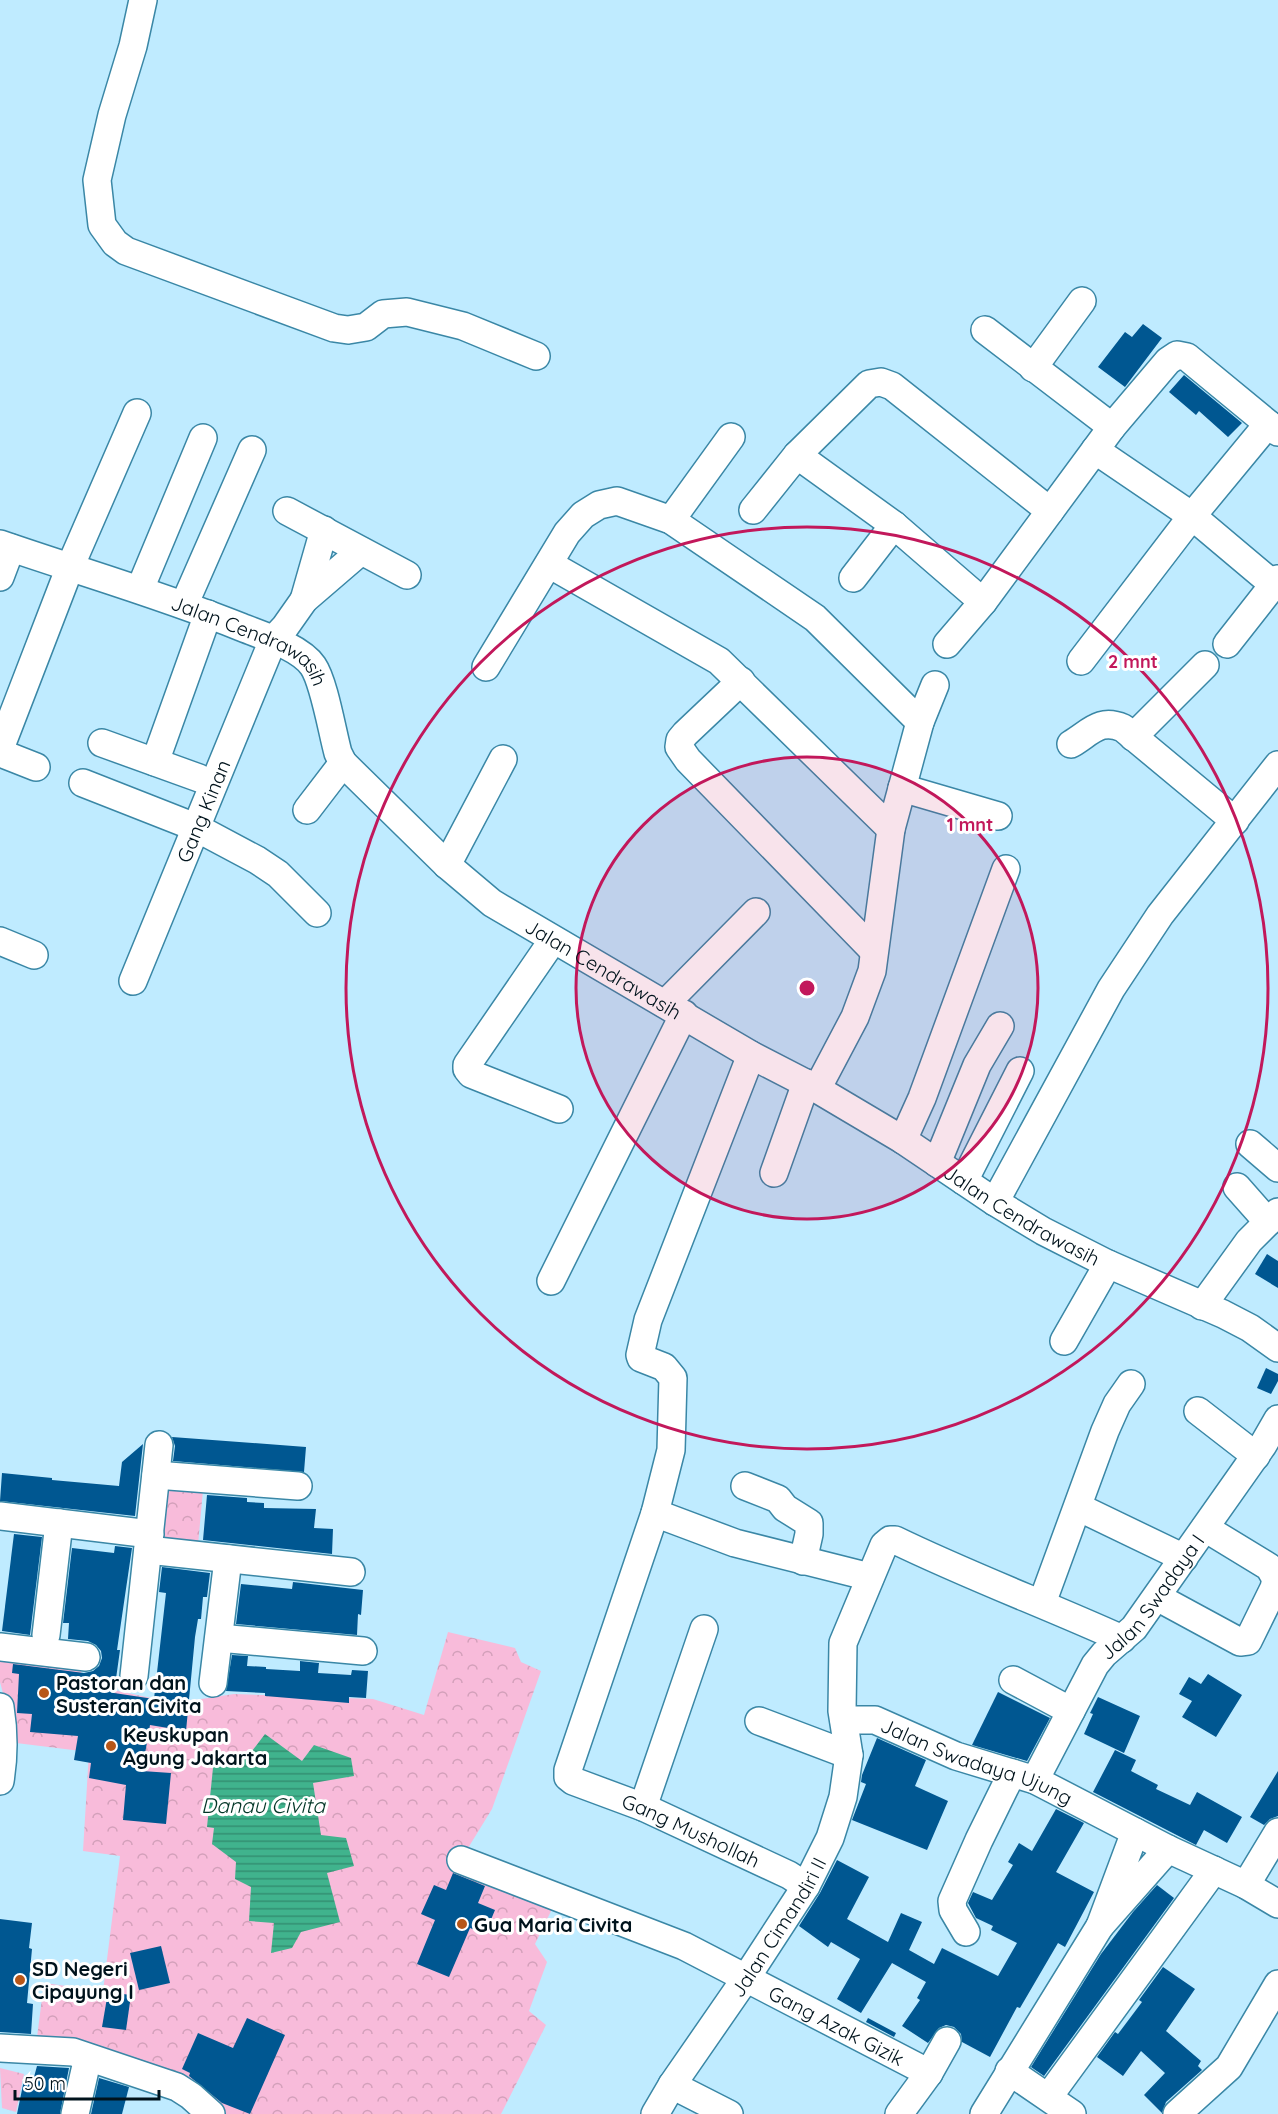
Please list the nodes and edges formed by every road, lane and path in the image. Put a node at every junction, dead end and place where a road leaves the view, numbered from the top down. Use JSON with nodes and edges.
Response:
{"nodes":[{"id":1,"x":143,"y":0,"type":"edge"},
{"id":2,"x":1082,"y":301,"type":"dead end"},
{"id":3,"x":985,"y":330,"type":"dead end"},
{"id":4,"x":536,"y":356,"type":"dead end"},
{"id":5,"x":1033,"y":368,"type":"junction"},
{"id":6,"x":137,"y":413,"type":"dead end"},
{"id":7,"x":1112,"y":427,"type":"junction"},
{"id":8,"x":1273,"y":428,"type":"edge"},
{"id":9,"x":730,"y":436,"type":"dead end"},
{"id":10,"x":203,"y":438,"type":"dead end"},
{"id":11,"x":252,"y":450,"type":"dead end"},
{"id":12,"x":1095,"y":450,"type":"junction"},
{"id":13,"x":797,"y":455,"type":"junction"},
{"id":14,"x":753,"y":510,"type":"dead end"},
{"id":15,"x":287,"y":511,"type":"dead end"},
{"id":16,"x":1050,"y":511,"type":"junction"},
{"id":17,"x":1191,"y":516,"type":"junction"},
{"id":18,"x":671,"y":520,"type":"junction"},
{"id":19,"x":894,"y":525,"type":"junction"},
{"id":20,"x":324,"y":530,"type":"junction"},
{"id":21,"x":6,"y":546,"type":"edge"},
{"id":22,"x":361,"y":551,"type":"junction"},
{"id":23,"x":549,"y":564,"type":"junction"},
{"id":24,"x":70,"y":567,"type":"junction"},
{"id":25,"x":407,"y":575,"type":"dead end"},
{"id":26,"x":0,"y":577,"type":"edge"},
{"id":27,"x":853,"y":578,"type":"dead end"},
{"id":28,"x":1276,"y":582,"type":"edge"},
{"id":29,"x":140,"y":588,"type":"junction"},
{"id":30,"x":304,"y":600,"type":"junction"},
{"id":31,"x":983,"y":602,"type":"junction"},
{"id":32,"x":196,"y":609,"type":"junction"},
{"id":33,"x":273,"y":640,"type":"junction"},
{"id":34,"x":947,"y":644,"type":"dead end"},
{"id":35,"x":1227,"y":644,"type":"dead end"},
{"id":36,"x":1081,"y":662,"type":"dead end"},
{"id":37,"x":1205,"y":665,"type":"dead end"},
{"id":38,"x":486,"y":667,"type":"dead end"},
{"id":39,"x":741,"y":681,"type":"junction"},
{"id":40,"x":935,"y":685,"type":"dead end"},
{"id":41,"x":920,"y":722,"type":"junction"},
{"id":42,"x":1133,"y":737,"type":"junction"},
{"id":43,"x":102,"y":742,"type":"dead end"},
{"id":44,"x":1071,"y":744,"type":"dead end"},
{"id":45,"x":503,"y":759,"type":"dead end"},
{"id":46,"x":155,"y":762,"type":"junction"},
{"id":47,"x":343,"y":763,"type":"junction"},
{"id":48,"x":1278,"y":765,"type":"edge"},
{"id":49,"x":36,"y":766,"type":"dead end"},
{"id":50,"x":199,"y":778,"type":"dead end"},
{"id":51,"x":83,"y":783,"type":"dead end"},
{"id":52,"x":902,"y":788,"type":"junction"},
{"id":53,"x":307,"y":810,"type":"dead end"},
{"id":54,"x":998,"y":816,"type":"dead end"},
{"id":55,"x":1235,"y":821,"type":"junction"},
{"id":56,"x":195,"y":827,"type":"junction"},
{"id":57,"x":891,"y":828,"type":"junction"},
{"id":58,"x":447,"y":865,"type":"junction"},
{"id":59,"x":1006,"y":869,"type":"dead end"},
{"id":60,"x":756,"y":912,"type":"dead end"},
{"id":61,"x":317,"y":913,"type":"dead end"},
{"id":62,"x":553,"y":940,"type":"junction"},
{"id":63,"x":0,"y":941,"type":"edge"},
{"id":64,"x":874,"y":951,"type":"junction"},
{"id":65,"x":34,"y":955,"type":"dead end"},
{"id":66,"x":133,"y":981,"type":"dead end"},
{"id":67,"x":675,"y":1009,"type":"junction"},
{"id":68,"x":1000,"y":1026,"type":"dead end"},
{"id":69,"x":751,"y":1055,"type":"junction"},
{"id":70,"x":1020,"y":1071,"type":"dead end"},
{"id":71,"x":812,"y":1086,"type":"junction"},
{"id":72,"x":560,"y":1109,"type":"dead end"},
{"id":73,"x":903,"y":1140,"type":"junction"},
{"id":74,"x":1251,"y":1144,"type":"dead end"},
{"id":75,"x":937,"y":1163,"type":"junction"},
{"id":76,"x":1278,"y":1168,"type":"edge"},
{"id":77,"x":774,"y":1173,"type":"dead end"},
{"id":78,"x":964,"y":1181,"type":"junction"},
{"id":79,"x":1237,"y":1187,"type":"dead end"},
{"id":80,"x":995,"y":1202,"type":"junction"},
{"id":81,"x":1273,"y":1217,"type":"edge"},
{"id":82,"x":1108,"y":1264,"type":"junction"},
{"id":83,"x":551,"y":1281,"type":"dead end"},
{"id":84,"x":1202,"y":1306,"type":"junction"},
{"id":85,"x":1064,"y":1341,"type":"dead end"},
{"id":86,"x":1278,"y":1348,"type":"edge"},
{"id":87,"x":1131,"y":1384,"type":"dead end"},
{"id":88,"x":1198,"y":1411,"type":"dead end"},
{"id":89,"x":1278,"y":1419,"type":"edge"},
{"id":90,"x":159,"y":1445,"type":"dead end"},
{"id":91,"x":1256,"y":1456,"type":"junction"},
{"id":92,"x":156,"y":1475,"type":"junction"},
{"id":93,"x":298,"y":1485,"type":"dead end"},
{"id":94,"x":745,"y":1486,"type":"dead end"},
{"id":95,"x":1078,"y":1507,"type":"junction"},
{"id":96,"x":655,"y":1513,"type":"junction"},
{"id":97,"x":0,"y":1516,"type":"edge"},
{"id":98,"x":59,"y":1523,"type":"junction"},
{"id":99,"x":1206,"y":1528,"type":"junction"},
{"id":100,"x":149,"y":1542,"type":"junction"},
{"id":101,"x":1184,"y":1558,"type":"junction"},
{"id":102,"x":228,"y":1559,"type":"junction"},
{"id":103,"x":803,"y":1561,"type":"junction"},
{"id":104,"x":351,"y":1572,"type":"dead end"},
{"id":105,"x":870,"y":1577,"type":"junction"},
{"id":106,"x":1157,"y":1597,"type":"junction"},
{"id":107,"x":1042,"y":1603,"type":"junction"},
{"id":108,"x":704,"y":1629,"type":"dead end"},
{"id":109,"x":46,"y":1635,"type":"dead end"},
{"id":110,"x":219,"y":1638,"type":"junction"},
{"id":111,"x":1122,"y":1639,"type":"junction"},
{"id":112,"x":0,"y":1647,"type":"edge"},
{"id":113,"x":363,"y":1651,"type":"dead end"},
{"id":114,"x":86,"y":1657,"type":"dead end"},
{"id":115,"x":134,"y":1676,"type":"dead end"},
{"id":116,"x":1013,"y":1680,"type":"dead end"},
{"id":117,"x":213,"y":1683,"type":"dead end"},
{"id":118,"x":0,"y":1707,"type":"edge"},
{"id":119,"x":1071,"y":1711,"type":"junction"},
{"id":120,"x":844,"y":1720,"type":"junction"},
{"id":121,"x":759,"y":1721,"type":"dead end"},
{"id":122,"x":849,"y":1755,"type":"junction"},
{"id":123,"x":1023,"y":1776,"type":"junction"},
{"id":124,"x":0,"y":1781,"type":"edge"},
{"id":125,"x":644,"y":1807,"type":"junction"},
{"id":126,"x":1135,"y":1832,"type":"junction"},
{"id":127,"x":1278,"y":1832,"type":"edge"},
{"id":128,"x":1168,"y":1849,"type":"junction"},
{"id":129,"x":461,"y":1860,"type":"dead end"},
{"id":130,"x":1134,"y":1868,"type":"junction"},
{"id":131,"x":1214,"y":1870,"type":"junction"},
{"id":132,"x":1246,"y":1885,"type":"junction"},
{"id":133,"x":806,"y":1886,"type":"junction"},
{"id":134,"x":1278,"y":1904,"type":"edge"},
{"id":135,"x":966,"y":1932,"type":"dead end"},
{"id":136,"x":746,"y":1978,"type":"junction"},
{"id":137,"x":1278,"y":1984,"type":"edge"},
{"id":138,"x":947,"y":2041,"type":"dead end"},
{"id":139,"x":0,"y":2048,"type":"edge"},
{"id":140,"x":86,"y":2070,"type":"dead end"},
{"id":141,"x":1009,"y":2071,"type":"junction"},
{"id":142,"x":928,"y":2073,"type":"junction"},
{"id":143,"x":672,"y":2085,"type":"junction"},
{"id":144,"x":1055,"y":2088,"type":"dead end"},
{"id":145,"x":75,"y":2114,"type":"edge"},
{"id":146,"x":211,"y":2114,"type":"edge"},
{"id":147,"x":655,"y":2114,"type":"edge"},
{"id":148,"x":729,"y":2114,"type":"edge"},
{"id":149,"x":899,"y":2114,"type":"edge"},
{"id":150,"x":984,"y":2114,"type":"edge"},
{"id":151,"x":1072,"y":2114,"type":"edge"},
{"id":152,"x":1177,"y":2114,"type":"edge"}],
"edges":[{"from":1,"to":4,"type":"street"},
{"from":2,"to":5,"type":"street"},
{"from":3,"to":5,"type":"street"},
{"from":5,"to":7,"type":"street"},
{"from":6,"to":24,"type":"street"},
{"from":7,"to":8,"type":"street"},
{"from":7,"to":12,"type":"street"},
{"from":8,"to":17,"type":"street"},
{"from":9,"to":18,"type":"street"},
{"from":10,"to":29,"type":"street"},
{"from":11,"to":32,"type":"street"},
{"from":12,"to":16,"type":"street"},
{"from":12,"to":17,"type":"street"},
{"from":13,"to":14,"type":"street"},
{"from":13,"to":16,"type":"street"},
{"from":13,"to":19,"type":"street"},
{"from":15,"to":20,"type":"street"},
{"from":16,"to":31,"type":"street"},
{"from":17,"to":28,"type":"street"},
{"from":17,"to":36,"type":"street"},
{"from":18,"to":23,"type":"street"},
{"from":18,"to":41,"type":"street"},
{"from":19,"to":27,"type":"street"},
{"from":19,"to":31,"type":"street"},
{"from":20,"to":22,"type":"street"},
{"from":20,"to":30,"type":"street"},
{"from":21,"to":24,"type":"street","name":"Jalan Cendrawasih"},
{"from":21,"to":26,"type":"street"},
{"from":22,"to":25,"type":"street"},
{"from":22,"to":30,"type":"street"},
{"from":23,"to":38,"type":"street"},
{"from":23,"to":39,"type":"street"},
{"from":24,"to":29,"type":"street","name":"Jalan Cendrawasih"},
{"from":24,"to":49,"type":"street"},
{"from":28,"to":35,"type":"street"},
{"from":29,"to":32,"type":"street","name":"Jalan Cendrawasih"},
{"from":30,"to":33,"type":"street","name":"Gang Kinan"},
{"from":31,"to":34,"type":"street"},
{"from":32,"to":33,"type":"street","name":"Jalan Cendrawasih"},
{"from":32,"to":46,"type":"street"},
{"from":33,"to":47,"type":"street","name":"Jalan Cendrawasih"},
{"from":33,"to":56,"type":"street","name":"Gang Kinan"},
{"from":37,"to":42,"type":"street"},
{"from":39,"to":57,"type":"street"},
{"from":39,"to":64,"type":"street"},
{"from":40,"to":41,"type":"street"},
{"from":41,"to":52,"type":"street"},
{"from":42,"to":44,"type":"street"},
{"from":42,"to":55,"type":"street"},
{"from":43,"to":46,"type":"street"},
{"from":45,"to":58,"type":"street"},
{"from":46,"to":50,"type":"street"},
{"from":47,"to":53,"type":"street"},
{"from":47,"to":58,"type":"street","name":"Jalan Cendrawasih"},
{"from":48,"to":55,"type":"street"},
{"from":51,"to":56,"type":"street"},
{"from":52,"to":54,"type":"street"},
{"from":52,"to":57,"type":"street"},
{"from":55,"to":80,"type":"street"},
{"from":56,"to":61,"type":"street"},
{"from":56,"to":66,"type":"street","name":"Gang Kinan"},
{"from":57,"to":64,"type":"street"},
{"from":58,"to":62,"type":"street","name":"Jalan Cendrawasih"},
{"from":59,"to":73,"type":"street"},
{"from":60,"to":67,"type":"street"},
{"from":62,"to":67,"type":"street","name":"Jalan Cendrawasih"},
{"from":62,"to":72,"type":"street"},
{"from":63,"to":65,"type":"street"},
{"from":64,"to":71,"type":"street"},
{"from":67,"to":69,"type":"street","name":"Jalan Cendrawasih"},
{"from":67,"to":83,"type":"street"},
{"from":68,"to":75,"type":"street"},
{"from":69,"to":71,"type":"street","name":"Jalan Cendrawasih"},
{"from":69,"to":96,"type":"street"},
{"from":70,"to":78,"type":"street"},
{"from":71,"to":73,"type":"street","name":"Jalan Cendrawasih"},
{"from":71,"to":77,"type":"street"},
{"from":73,"to":75,"type":"street","name":"Jalan Cendrawasih"},
{"from":74,"to":76,"type":"street"},
{"from":75,"to":78,"type":"street","name":"Jalan Cendrawasih"},
{"from":78,"to":80,"type":"street","name":"Jalan Cendrawasih"},
{"from":79,"to":81,"type":"street"},
{"from":80,"to":82,"type":"street","name":"Jalan Cendrawasih"},
{"from":81,"to":84,"type":"street"},
{"from":82,"to":84,"type":"street","name":"Jalan Cendrawasih"},
{"from":82,"to":85,"type":"street"},
{"from":84,"to":86,"type":"street","name":"Jalan Cendrawasih"},
{"from":87,"to":95,"type":"street"},
{"from":88,"to":91,"type":"street"},
{"from":89,"to":91,"type":"street","name":"Jalan Swadaya I"},
{"from":90,"to":92,"type":"street"},
{"from":91,"to":99,"type":"street","name":"Jalan Swadaya I"},
{"from":92,"to":93,"type":"street"},
{"from":92,"to":100,"type":"street"},
{"from":94,"to":103,"type":"street"},
{"from":95,"to":101,"type":"street"},
{"from":95,"to":107,"type":"street"},
{"from":96,"to":103,"type":"street"},
{"from":96,"to":125,"type":"street","name":"Gang Mushollah"},
{"from":97,"to":98,"type":"street"},
{"from":98,"to":100,"type":"street"},
{"from":98,"to":109,"type":"street"},
{"from":99,"to":101,"type":"street","name":"Jalan Swadaya I"},
{"from":99,"to":106,"type":"street"},
{"from":100,"to":102,"type":"street"},
{"from":100,"to":115,"type":"street"},
{"from":101,"to":106,"type":"street","name":"Jalan Swadaya I"},
{"from":102,"to":104,"type":"street"},
{"from":102,"to":110,"type":"street"},
{"from":103,"to":105,"type":"street"},
{"from":105,"to":107,"type":"street"},
{"from":105,"to":120,"type":"street"},
{"from":106,"to":111,"type":"street","name":"Jalan Swadaya I"},
{"from":107,"to":111,"type":"street"},
{"from":108,"to":125,"type":"street"},
{"from":110,"to":113,"type":"street"},
{"from":110,"to":117,"type":"street"},
{"from":111,"to":119,"type":"street","name":"Jalan Swadaya I"},
{"from":112,"to":114,"type":"street"},
{"from":116,"to":119,"type":"street"},
{"from":118,"to":124,"type":"street"},
{"from":119,"to":123,"type":"street","name":"Jalan Swadaya I"},
{"from":120,"to":122,"type":"street","name":"Jalan Cimandiri II"},
{"from":120,"to":123,"type":"street","name":"Jalan Swadaya Ujung"},
{"from":121,"to":122,"type":"street"},
{"from":122,"to":133,"type":"street","name":"Jalan Cimandiri II"},
{"from":123,"to":126,"type":"street","name":"Jalan Swadaya Ujung"},
{"from":123,"to":135,"type":"street","name":"Jalan Swadaya I"},
{"from":125,"to":133,"type":"street","name":"Gang Mushollah"},
{"from":126,"to":128,"type":"street","name":"Jalan Swadaya Ujung"},
{"from":126,"to":130,"type":"street"},
{"from":127,"to":132,"type":"street"},
{"from":128,"to":130,"type":"street"},
{"from":128,"to":131,"type":"street","name":"Jalan Swadaya Ujung"},
{"from":129,"to":136,"type":"street","name":"Gang Azak Gizik"},
{"from":130,"to":141,"type":"street"},
{"from":131,"to":132,"type":"street","name":"Jalan Swadaya Ujung"},
{"from":131,"to":144,"type":"street"},
{"from":132,"to":134,"type":"street","name":"Jalan Swadaya Ujung"},
{"from":133,"to":136,"type":"street","name":"Jalan Cimandiri II"},
{"from":136,"to":142,"type":"street","name":"Gang Azak Gizik"},
{"from":136,"to":143,"type":"street","name":"Jalan Cimandiri II"},
{"from":137,"to":152,"type":"street"},
{"from":138,"to":142,"type":"street"},
{"from":139,"to":146,"type":"street"},
{"from":140,"to":145,"type":"street"},
{"from":141,"to":150,"type":"street"},
{"from":141,"to":151,"type":"street"},
{"from":142,"to":149,"type":"street"},
{"from":143,"to":147,"type":"street","name":"Jalan Cimandiri II"},
{"from":143,"to":148,"type":"street"}]}
